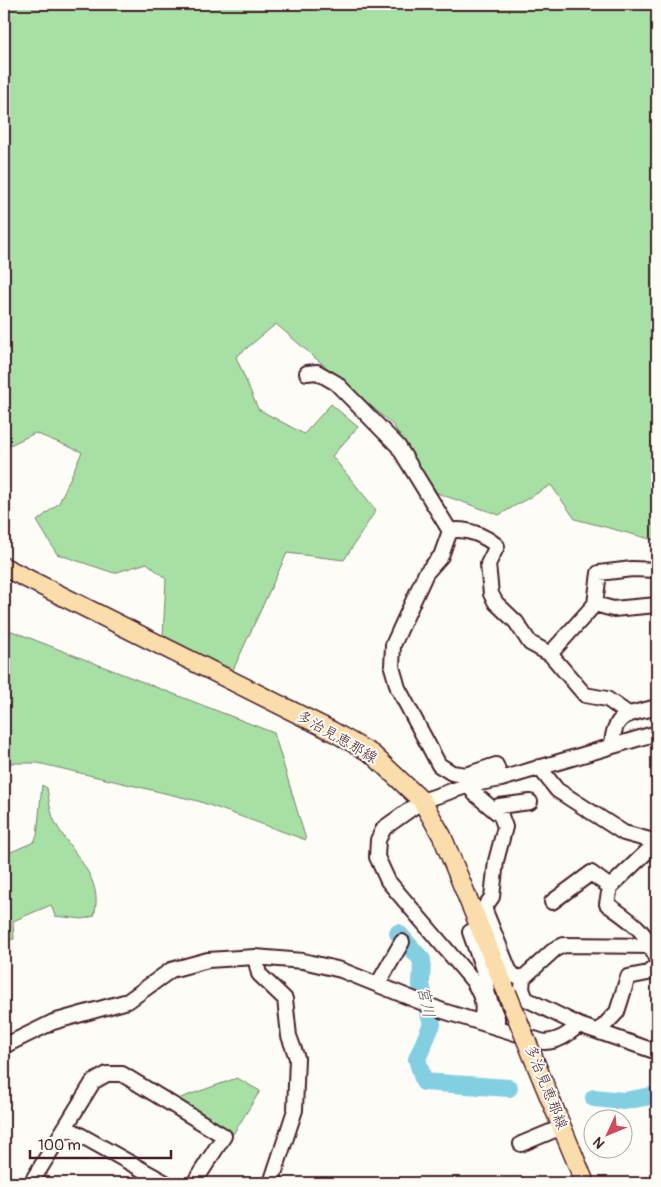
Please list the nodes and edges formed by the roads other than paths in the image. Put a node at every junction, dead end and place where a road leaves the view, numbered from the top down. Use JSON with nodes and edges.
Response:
{"nodes":[{"id":1,"x":307,"y":373,"type":"dead end"},
{"id":2,"x":450,"y":531,"type":"junction"},
{"id":3,"x":4,"y":567,"type":"edge"},
{"id":4,"x":657,"y":570,"type":"edge"},
{"id":5,"x":595,"y":604,"type":"junction"},
{"id":6,"x":657,"y":606,"type":"edge"},
{"id":7,"x":550,"y":654,"type":"junction"},
{"id":8,"x":657,"y":707,"type":"edge"},
{"id":9,"x":627,"y":713,"type":"junction"},
{"id":10,"x":657,"y":733,"type":"edge"},
{"id":11,"x":612,"y":745,"type":"junction"},
{"id":12,"x":539,"y":767,"type":"junction"},
{"id":13,"x":501,"y":779,"type":"junction"},
{"id":14,"x":469,"y":785,"type":"junction"},
{"id":15,"x":422,"y":801,"type":"junction"},
{"id":16,"x":530,"y":802,"type":"dead end"},
{"id":17,"x":495,"y":809,"type":"junction"},
{"id":18,"x":657,"y":842,"type":"edge"},
{"id":19,"x":610,"y":887,"type":"junction"},
{"id":20,"x":552,"y":902,"type":"dead end"},
{"id":21,"x":479,"y":916,"type":"junction"},
{"id":22,"x":402,"y":942,"type":"dead end"},
{"id":23,"x":652,"y":946,"type":"junction"},
{"id":24,"x":255,"y":957,"type":"junction"},
{"id":25,"x":657,"y":964,"type":"edge"},
{"id":26,"x":523,"y":978,"type":"junction"},
{"id":27,"x":378,"y":984,"type":"junction"},
{"id":28,"x":481,"y":1022,"type":"junction"},
{"id":29,"x":579,"y":1025,"type":"junction"},
{"id":30,"x":497,"y":1027,"type":"junction"},
{"id":31,"x":600,"y":1030,"type":"junction"},
{"id":32,"x":4,"y":1046,"type":"edge"},
{"id":33,"x":657,"y":1052,"type":"edge"},
{"id":34,"x":66,"y":1127,"type":"junction"},
{"id":35,"x":562,"y":1127,"type":"junction"},
{"id":36,"x":521,"y":1144,"type":"dead end"},
{"id":37,"x":31,"y":1183,"type":"edge"},
{"id":38,"x":166,"y":1183,"type":"edge"},
{"id":39,"x":194,"y":1183,"type":"edge"},
{"id":40,"x":272,"y":1183,"type":"edge"},
{"id":41,"x":585,"y":1183,"type":"edge"}],
"edges":[{"from":1,"to":2,"type":"street"},
{"from":2,"to":7,"type":"street"},
{"from":2,"to":13,"type":"street"},
{"from":3,"to":15,"type":"main road","name":"多治見恵那線"},
{"from":4,"to":5,"type":"street"},
{"from":5,"to":6,"type":"street"},
{"from":5,"to":7,"type":"street"},
{"from":7,"to":9,"type":"street"},
{"from":8,"to":9,"type":"street"},
{"from":9,"to":11,"type":"street"},
{"from":10,"to":11,"type":"street"},
{"from":11,"to":12,"type":"street"},
{"from":12,"to":13,"type":"street"},
{"from":12,"to":18,"type":"street"},
{"from":13,"to":14,"type":"street"},
{"from":14,"to":15,"type":"street"},
{"from":14,"to":17,"type":"street"},
{"from":15,"to":21,"type":"main road","name":"多治見恵那線"},
{"from":15,"to":28,"type":"street"},
{"from":16,"to":17,"type":"street"},
{"from":17,"to":21,"type":"street"},
{"from":18,"to":19,"type":"street"},
{"from":19,"to":20,"type":"street"},
{"from":19,"to":23,"type":"street"},
{"from":21,"to":26,"type":"street"},
{"from":21,"to":30,"type":"street"},
{"from":21,"to":35,"type":"main road","name":"多治見恵那線","bridge":true},
{"from":22,"to":27,"type":"street"},
{"from":23,"to":25,"type":"street"},
{"from":23,"to":26,"type":"street"},
{"from":24,"to":27,"type":"street"},
{"from":24,"to":32,"type":"street"},
{"from":24,"to":40,"type":"street"},
{"from":25,"to":31,"type":"street"},
{"from":26,"to":29,"type":"street"},
{"from":27,"to":28,"type":"street"},
{"from":28,"to":30,"type":"street"},
{"from":29,"to":30,"type":"street"},
{"from":29,"to":31,"type":"street"},
{"from":31,"to":33,"type":"street"},
{"from":34,"to":37,"type":"street"},
{"from":34,"to":38,"type":"street"},
{"from":34,"to":39,"type":"street"},
{"from":35,"to":36,"type":"street"},
{"from":35,"to":41,"type":"main road","name":"多治見恵那線"}]}
